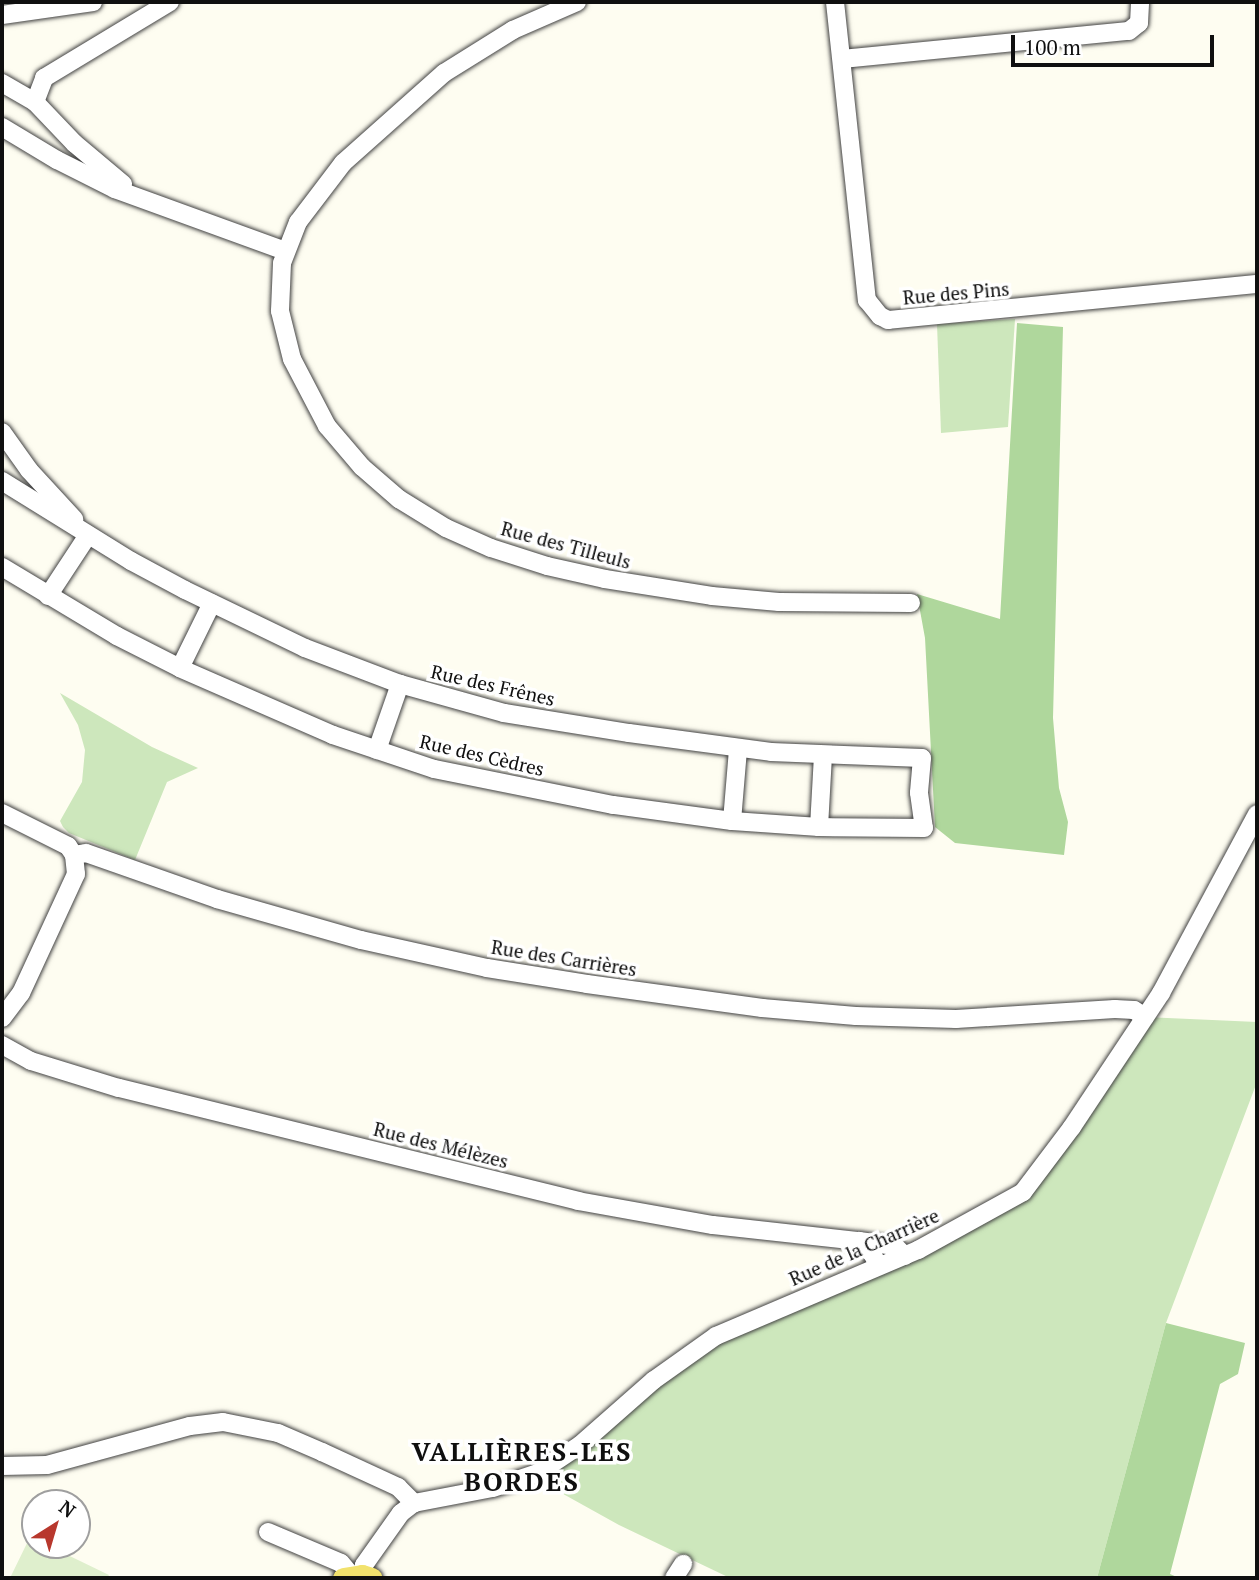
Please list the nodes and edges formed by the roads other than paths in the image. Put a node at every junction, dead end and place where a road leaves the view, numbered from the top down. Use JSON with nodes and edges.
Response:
{"nodes":[{"id":1,"x":93,"y":2,"type":"edge"},
{"id":2,"x":577,"y":2,"type":"edge"},
{"id":3,"x":835,"y":2,"type":"edge"},
{"id":4,"x":1140,"y":2,"type":"edge"},
{"id":5,"x":161,"y":4,"type":"edge"},
{"id":6,"x":4,"y":11,"type":"edge"},
{"id":7,"x":842,"y":59,"type":"junction"},
{"id":8,"x":2,"y":83,"type":"edge"},
{"id":9,"x":35,"y":102,"type":"junction"},
{"id":10,"x":2,"y":127,"type":"edge"},
{"id":11,"x":74,"y":143,"type":"junction"},
{"id":12,"x":57,"y":160,"type":"junction"},
{"id":13,"x":146,"y":199,"type":"junction"},
{"id":14,"x":285,"y":251,"type":"junction"},
{"id":15,"x":1257,"y":284,"type":"edge"},
{"id":16,"x":2,"y":432,"type":"edge"},
{"id":17,"x":29,"y":470,"type":"junction"},
{"id":18,"x":5,"y":483,"type":"edge"},
{"id":19,"x":88,"y":535,"type":"junction"},
{"id":20,"x":2,"y":567,"type":"edge"},
{"id":21,"x":48,"y":596,"type":"junction"},
{"id":22,"x":212,"y":603,"type":"junction"},
{"id":23,"x":912,"y":603,"type":"dead end"},
{"id":24,"x":180,"y":668,"type":"junction"},
{"id":25,"x":400,"y":684,"type":"junction"},
{"id":26,"x":738,"y":749,"type":"junction"},
{"id":27,"x":377,"y":750,"type":"junction"},
{"id":28,"x":823,"y":756,"type":"junction"},
{"id":29,"x":922,"y":758,"type":"joint"},
{"id":30,"x":2,"y":813,"type":"edge"},
{"id":31,"x":1257,"y":814,"type":"edge"},
{"id":32,"x":732,"y":821,"type":"junction"},
{"id":33,"x":819,"y":827,"type":"junction"},
{"id":34,"x":74,"y":855,"type":"junction"},
{"id":35,"x":30,"y":970,"type":"junction"},
{"id":36,"x":2,"y":1000,"type":"edge"},
{"id":37,"x":1145,"y":1017,"type":"junction"},
{"id":38,"x":2,"y":1020,"type":"edge"},
{"id":39,"x":2,"y":1045,"type":"edge"},
{"id":40,"x":20,"y":1056,"type":"junction"},
{"id":41,"x":859,"y":1241,"type":"junction"},
{"id":42,"x":905,"y":1256,"type":"junction"},
{"id":43,"x":878,"y":1266,"type":"junction"},
{"id":44,"x":2,"y":1466,"type":"edge"},
{"id":45,"x":414,"y":1503,"type":"junction"},
{"id":46,"x":268,"y":1532,"type":"dead end"},
{"id":47,"x":357,"y":1577,"type":"edge"}],
"edges":[{"from":1,"to":6,"type":"street"},
{"from":2,"to":14,"type":"street","name":"Rue des Tilleuls"},
{"from":3,"to":7,"type":"street","name":"Rue des Pins"},
{"from":4,"to":7,"type":"street"},
{"from":5,"to":9,"type":"street"},
{"from":7,"to":15,"type":"street","name":"Rue des Pins"},
{"from":8,"to":9,"type":"street"},
{"from":9,"to":11,"type":"street"},
{"from":10,"to":12,"type":"street"},
{"from":11,"to":12,"type":"street"},
{"from":11,"to":13,"type":"street"},
{"from":12,"to":13,"type":"street"},
{"from":13,"to":14,"type":"street"},
{"from":14,"to":23,"type":"street","name":"Rue des Tilleuls"},
{"from":16,"to":17,"type":"street","name":"Rue des Frênes"},
{"from":17,"to":18,"type":"street","name":"Rue des Frênes"},
{"from":17,"to":19,"type":"street","name":"Rue des Frênes"},
{"from":18,"to":19,"type":"street","name":"Rue des Frênes"},
{"from":19,"to":21,"type":"street"},
{"from":19,"to":22,"type":"street","name":"Rue des Frênes"},
{"from":20,"to":21,"type":"street","name":"Rue des Cèdres"},
{"from":21,"to":24,"type":"street","name":"Rue des Cèdres"},
{"from":22,"to":24,"type":"street"},
{"from":22,"to":25,"type":"street","name":"Rue des Frênes"},
{"from":24,"to":27,"type":"street","name":"Rue des Cèdres"},
{"from":25,"to":26,"type":"street","name":"Rue des Frênes"},
{"from":25,"to":27,"type":"street"},
{"from":26,"to":28,"type":"street","name":"Rue des Frênes"},
{"from":26,"to":32,"type":"street"},
{"from":27,"to":32,"type":"street","name":"Rue des Cèdres"},
{"from":28,"to":29,"type":"street","name":"Rue des Frênes"},
{"from":28,"to":33,"type":"street"},
{"from":29,"to":33,"type":"street","name":"Rue des Cèdres"},
{"from":30,"to":34,"type":"street","name":"Rue des Carrières"},
{"from":31,"to":37,"type":"street","name":"Rue de la Charrière"},
{"from":32,"to":33,"type":"street","name":"Rue des Cèdres"},
{"from":34,"to":35,"type":"street"},
{"from":34,"to":37,"type":"street","name":"Rue des Carrières"},
{"from":35,"to":36,"type":"street"},
{"from":35,"to":38,"type":"street"},
{"from":37,"to":42,"type":"street","name":"Rue de la Charrière"},
{"from":38,"to":40,"type":"street"},
{"from":39,"to":40,"type":"street","name":"Rue des Mélèzes"},
{"from":40,"to":41,"type":"street","name":"Rue des Mélèzes"},
{"from":41,"to":42,"type":"street","name":"Rue des Mélèzes"},
{"from":41,"to":43,"type":"street"},
{"from":42,"to":43,"type":"street","name":"Rue de la Charrière"},
{"from":43,"to":45,"type":"street","name":"Rue de la Charrière"},
{"from":44,"to":45,"type":"street"},
{"from":45,"to":47,"type":"street"},
{"from":46,"to":47,"type":"street"}]}
